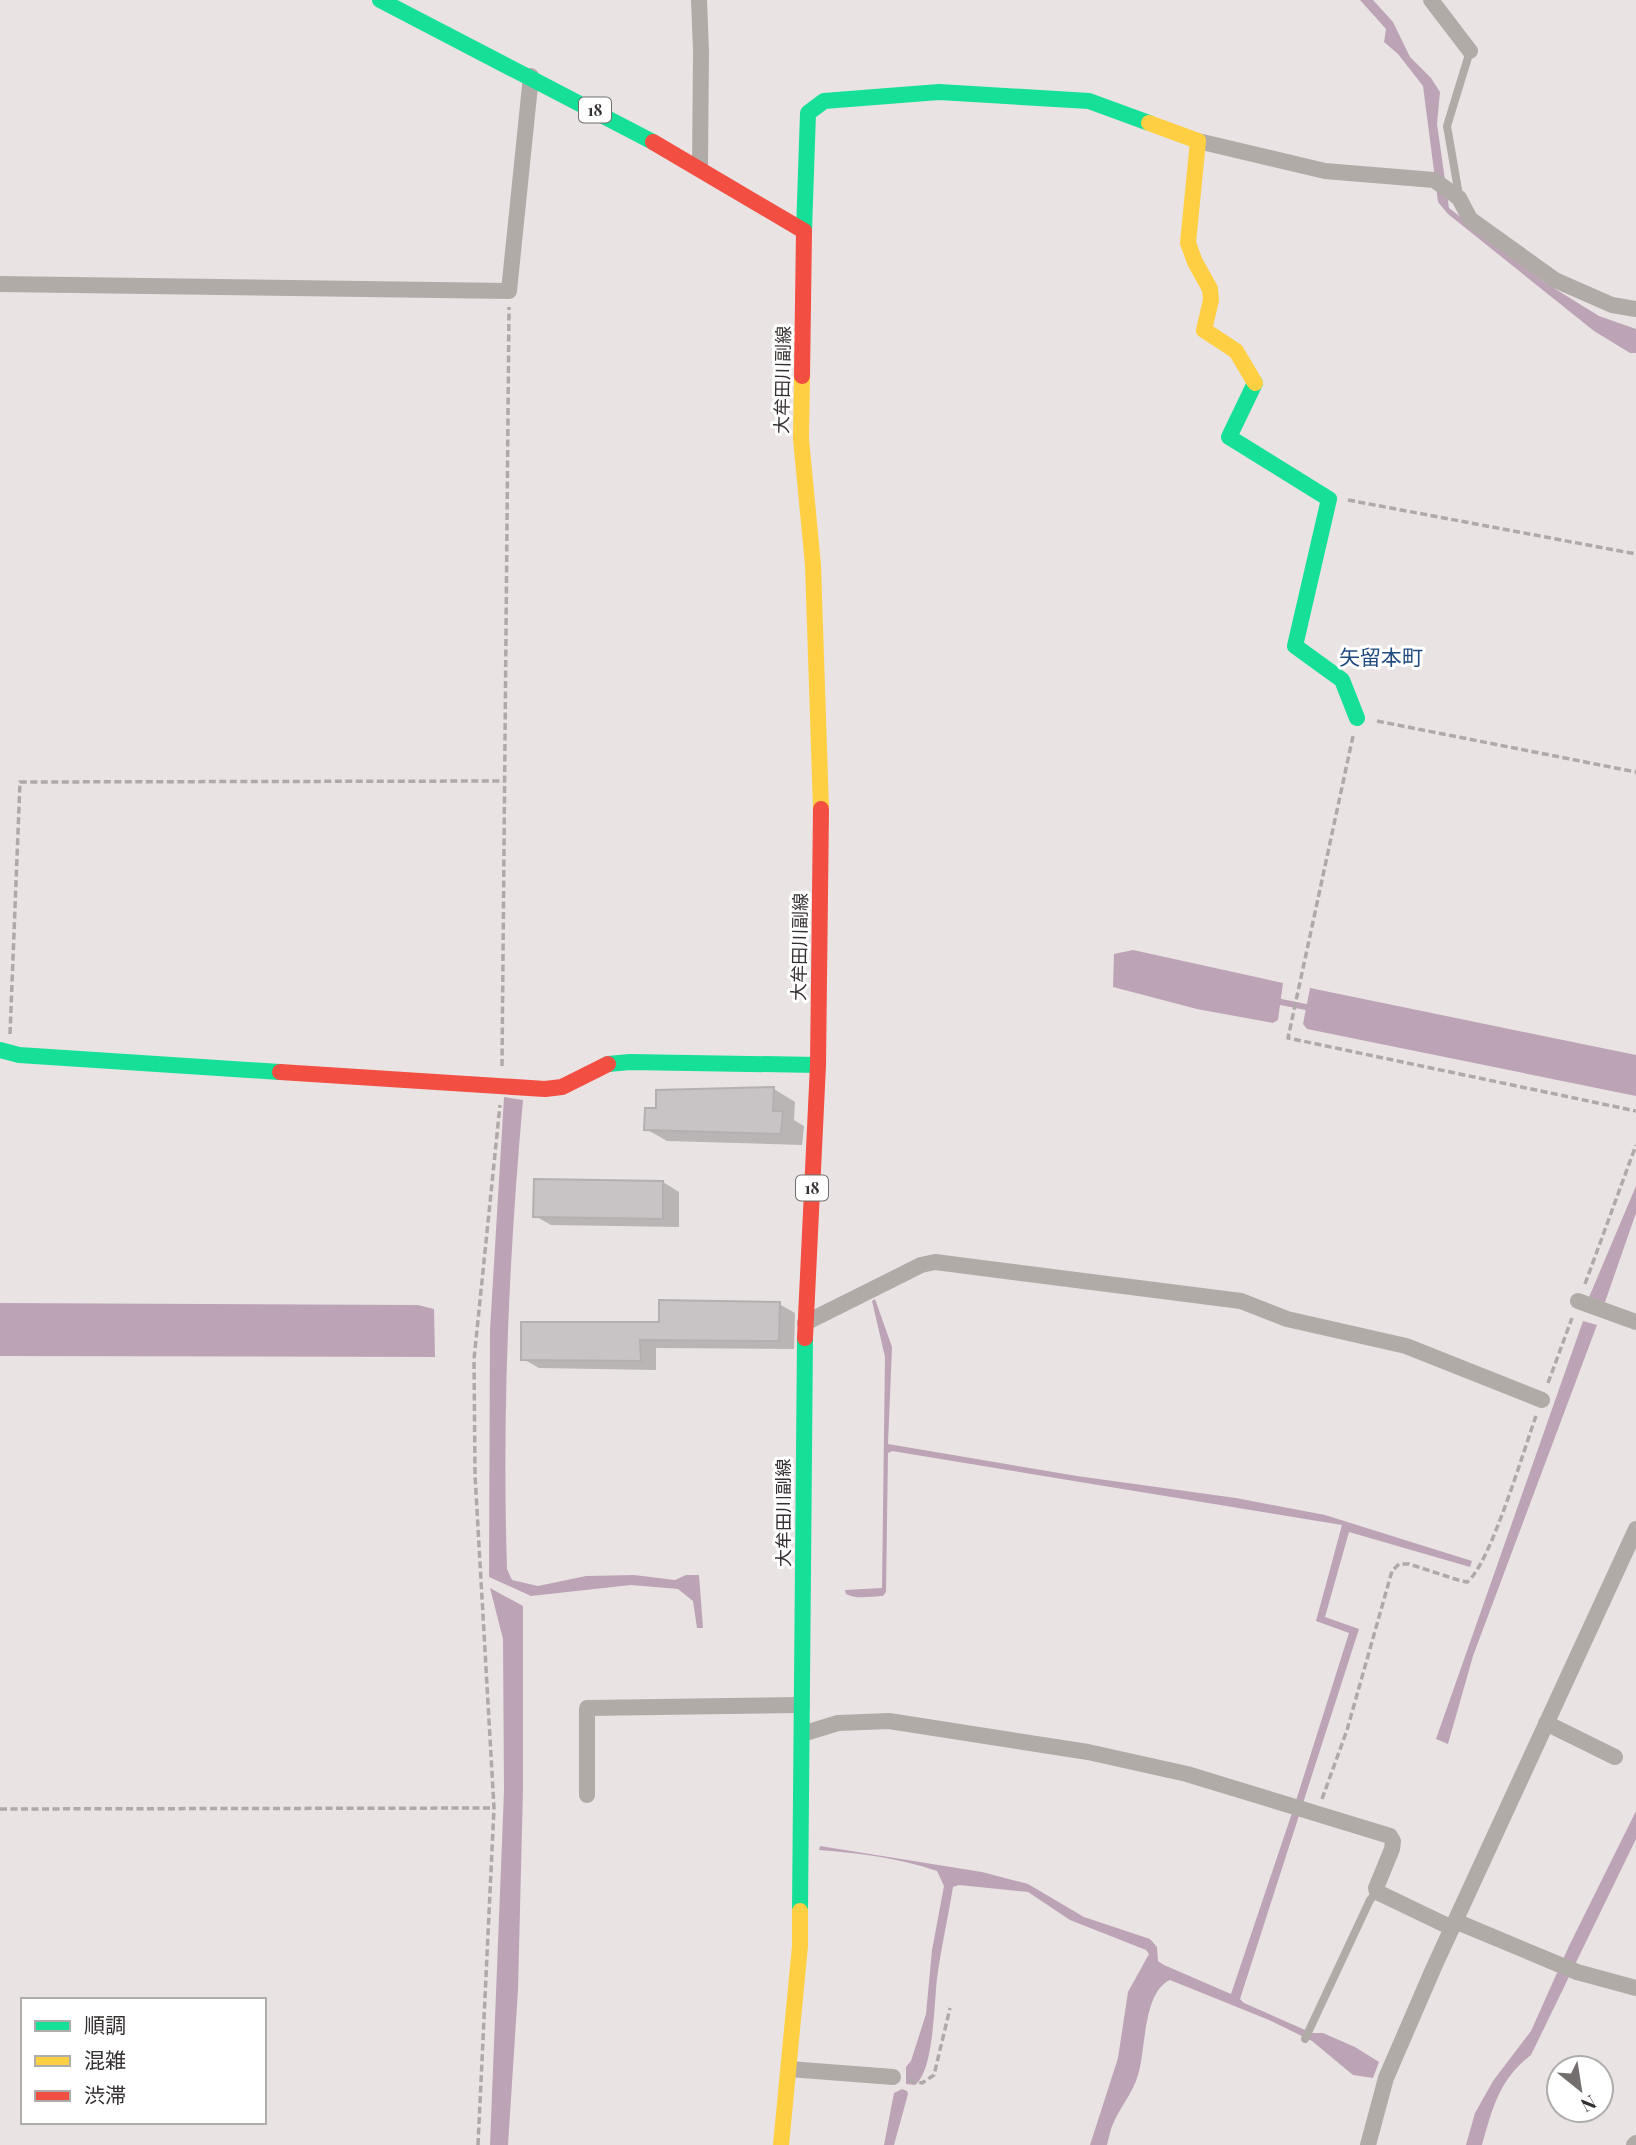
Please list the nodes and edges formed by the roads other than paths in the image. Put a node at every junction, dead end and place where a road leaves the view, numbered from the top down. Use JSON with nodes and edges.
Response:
{"nodes":[{"id":1,"x":380,"y":0,"type":"edge"},
{"id":2,"x":699,"y":0,"type":"edge"},
{"id":3,"x":1431,"y":0,"type":"edge"},
{"id":4,"x":1470,"y":51,"type":"joint"},
{"id":5,"x":531,"y":76,"type":"junction"},
{"id":6,"x":1198,"y":141,"type":"junction"},
{"id":7,"x":700,"y":167,"type":"junction"},
{"id":8,"x":1459,"y":198,"type":"junction"},
{"id":9,"x":804,"y":231,"type":"junction"},
{"id":10,"x":0,"y":284,"type":"edge"},
{"id":11,"x":1636,"y":309,"type":"edge"},
{"id":12,"x":1357,"y":718,"type":"road end"},
{"id":13,"x":5,"y":1051,"type":"edge"},
{"id":14,"x":818,"y":1065,"type":"junction"},
{"id":15,"x":1584,"y":1303,"type":"road end"},
{"id":16,"x":1636,"y":1322,"type":"edge"},
{"id":17,"x":804,"y":1323,"type":"junction"},
{"id":18,"x":1542,"y":1400,"type":"road end"},
{"id":19,"x":1636,"y":1530,"type":"edge"},
{"id":20,"x":802,"y":1705,"type":"junction"},
{"id":21,"x":1546,"y":1723,"type":"junction"},
{"id":22,"x":802,"y":1734,"type":"junction"},
{"id":23,"x":1615,"y":1756,"type":"dead end"},
{"id":24,"x":587,"y":1795,"type":"dead end"},
{"id":25,"x":1377,"y":1892,"type":"junction"},
{"id":26,"x":1453,"y":1925,"type":"junction"},
{"id":27,"x":1636,"y":1988,"type":"edge"},
{"id":28,"x":1305,"y":2039,"type":"dead end"},
{"id":29,"x":789,"y":2069,"type":"junction"},
{"id":30,"x":893,"y":2077,"type":"road end"},
{"id":31,"x":780,"y":2145,"type":"edge"},
{"id":32,"x":1368,"y":2145,"type":"edge"}],
"edges":[{"from":1,"to":5,"type":"main road","number":"18"},
{"from":2,"to":7,"type":"street"},
{"from":3,"to":4,"type":"street"},
{"from":4,"to":8,"type":"lane"},
{"from":5,"to":7,"type":"main road","number":"18"},
{"from":5,"to":10,"type":"street"},
{"from":6,"to":8,"type":"street"},
{"from":6,"to":9,"type":"main road","name":"大牟田川副線"},
{"from":6,"to":12,"type":"main road"},
{"from":7,"to":9,"type":"main road","number":"18"},
{"from":8,"to":11,"type":"street"},
{"from":9,"to":14,"type":"main road","name":"大牟田川副線","number":"18"},
{"from":13,"to":14,"type":"main road"},
{"from":14,"to":17,"type":"main road","name":"大牟田川副線","number":"18"},
{"from":15,"to":16,"type":"street"},
{"from":17,"to":18,"type":"street"},
{"from":17,"to":20,"type":"main road","name":"大牟田川副線","number":"18"},
{"from":19,"to":21,"type":"street"},
{"from":20,"to":22,"type":"main road","name":"大牟田川副線","number":"18"},
{"from":20,"to":24,"type":"street"},
{"from":21,"to":23,"type":"street"},
{"from":21,"to":26,"type":"street"},
{"from":22,"to":25,"type":"street"},
{"from":22,"to":29,"type":"main road","name":"大牟田川副線","number":"18"},
{"from":25,"to":26,"type":"street"},
{"from":25,"to":28,"type":"lane"},
{"from":26,"to":27,"type":"street"},
{"from":26,"to":32,"type":"street"},
{"from":29,"to":30,"type":"street"},
{"from":29,"to":31,"type":"main road","name":"大牟田川副線","number":"18"}]}
